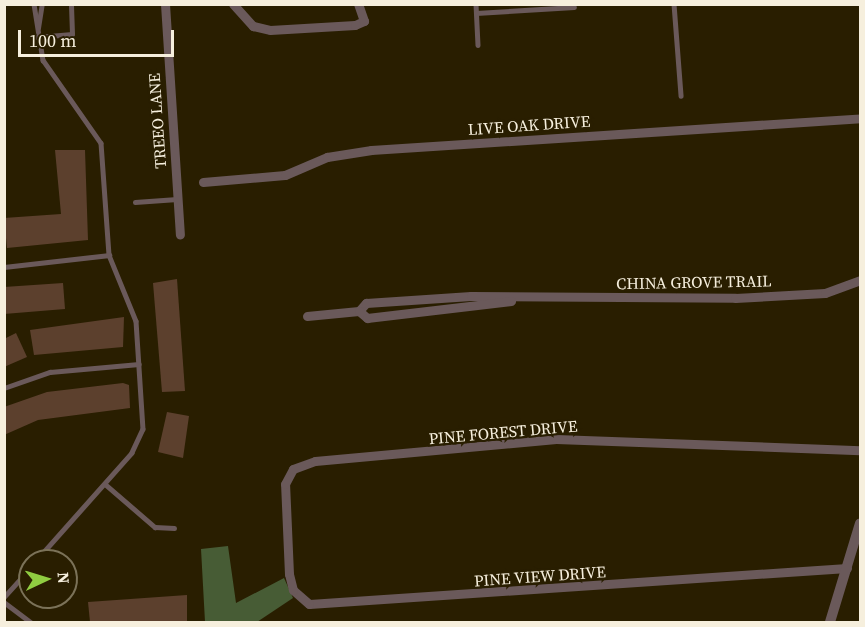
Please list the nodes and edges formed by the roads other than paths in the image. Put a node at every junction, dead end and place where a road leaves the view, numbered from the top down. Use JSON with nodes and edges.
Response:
{"nodes":[{"id":1,"x":34,"y":4,"type":"edge"},
{"id":2,"x":42,"y":4,"type":"edge"},
{"id":3,"x":71,"y":4,"type":"edge"},
{"id":4,"x":165,"y":4,"type":"edge"},
{"id":5,"x":233,"y":4,"type":"edge"},
{"id":6,"x":358,"y":4,"type":"edge"},
{"id":7,"x":476,"y":4,"type":"edge"},
{"id":8,"x":674,"y":4,"type":"edge"},
{"id":9,"x":574,"y":7,"type":"dead end"},
{"id":10,"x":476,"y":13,"type":"junction"},
{"id":11,"x":37,"y":37,"type":"junction"},
{"id":12,"x":478,"y":45,"type":"dead end"},
{"id":13,"x":681,"y":96,"type":"dead end"},
{"id":14,"x":861,"y":118,"type":"edge"},
{"id":15,"x":203,"y":182,"type":"dead end"},
{"id":16,"x":178,"y":199,"type":"junction"},
{"id":17,"x":135,"y":202,"type":"dead end"},
{"id":18,"x":180,"y":235,"type":"dead end"},
{"id":19,"x":109,"y":255,"type":"junction"},
{"id":20,"x":4,"y":267,"type":"edge"},
{"id":21,"x":861,"y":280,"type":"edge"},
{"id":22,"x":525,"y":298,"type":"junction"},
{"id":23,"x":359,"y":311,"type":"junction"},
{"id":24,"x":307,"y":316,"type":"dead end"},
{"id":25,"x":139,"y":364,"type":"junction"},
{"id":26,"x":4,"y":388,"type":"edge"},
{"id":27,"x":861,"y":450,"type":"edge"},
{"id":28,"x":105,"y":484,"type":"junction"},
{"id":29,"x":861,"y":523,"type":"edge"},
{"id":30,"x":174,"y":528,"type":"dead end"},
{"id":31,"x":287,"y":537,"type":"joint"},
{"id":32,"x":47,"y":549,"type":"edge"},
{"id":33,"x":847,"y":568,"type":"junction"},
{"id":34,"x":18,"y":581,"type":"edge"},
{"id":35,"x":4,"y":597,"type":"edge"},
{"id":36,"x":4,"y":602,"type":"edge"},
{"id":37,"x":31,"y":622,"type":"edge"},
{"id":38,"x":830,"y":622,"type":"edge"}],
"edges":[{"from":1,"to":11,"type":"lane"},
{"from":2,"to":11,"type":"lane"},
{"from":3,"to":11,"type":"lane"},
{"from":4,"to":16,"type":"street","name":"TREEO LANE"},
{"from":5,"to":6,"type":"street"},
{"from":7,"to":10,"type":"lane"},
{"from":8,"to":13,"type":"lane"},
{"from":9,"to":10,"type":"lane"},
{"from":10,"to":12,"type":"lane"},
{"from":11,"to":19,"type":"lane"},
{"from":14,"to":15,"type":"street","name":"LIVE OAK DRIVE"},
{"from":16,"to":17,"type":"lane"},
{"from":16,"to":18,"type":"street","name":"TREEO LANE"},
{"from":19,"to":20,"type":"lane"},
{"from":19,"to":25,"type":"lane"},
{"from":21,"to":22,"type":"street","name":"CHINA GROVE TRAIL"},
{"from":22,"to":23,"type":"street","name":"CHINA GROVE TRAIL"},
{"from":22,"to":23,"type":"street","name":"CHINA GROVE TRAIL"},
{"from":23,"to":24,"type":"street","name":"CHINA GROVE TRAIL"},
{"from":25,"to":26,"type":"lane"},
{"from":25,"to":28,"type":"lane"},
{"from":27,"to":31,"type":"street","name":"PINE FOREST DRIVE"},
{"from":28,"to":30,"type":"lane"},
{"from":28,"to":32,"type":"lane"},
{"from":29,"to":33,"type":"street"},
{"from":31,"to":33,"type":"street","name":"PINE VIEW DRIVE"},
{"from":33,"to":38,"type":"street"},
{"from":34,"to":35,"type":"lane"},
{"from":36,"to":37,"type":"lane"}]}
